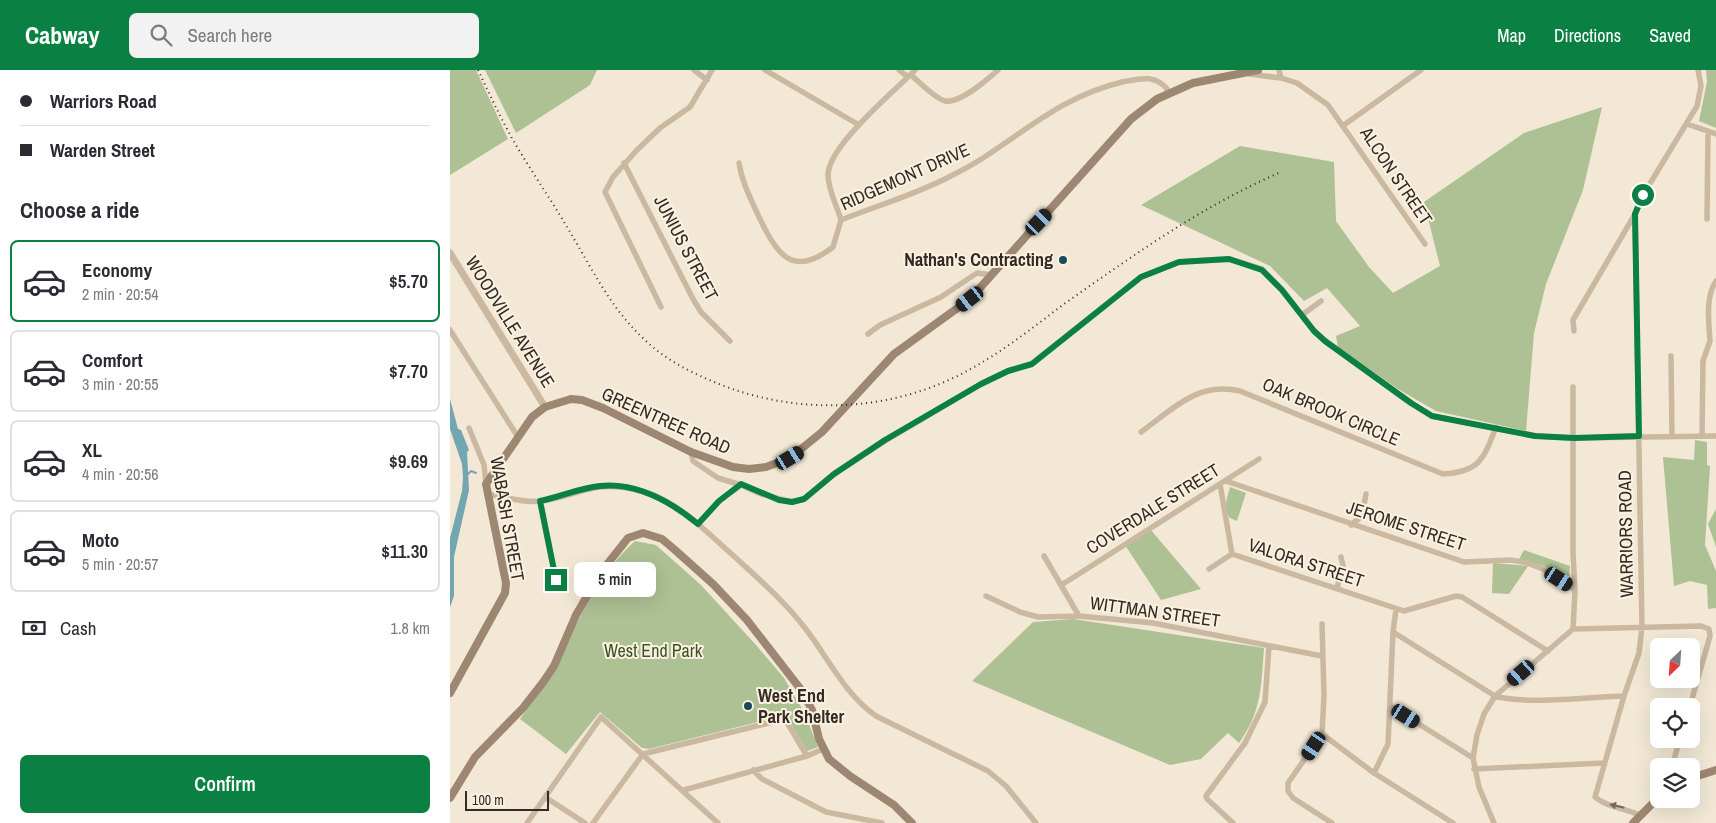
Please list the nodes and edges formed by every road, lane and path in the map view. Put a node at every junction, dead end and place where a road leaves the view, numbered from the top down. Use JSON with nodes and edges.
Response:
{"nodes":[{"id":1,"x":694,"y":70,"type":"edge"},
{"id":2,"x":712,"y":70,"type":"edge"},
{"id":3,"x":765,"y":70,"type":"edge"},
{"id":4,"x":899,"y":70,"type":"edge"},
{"id":5,"x":998,"y":70,"type":"edge"},
{"id":6,"x":1218,"y":70,"type":"edge"},
{"id":7,"x":1258,"y":70,"type":"edge"},
{"id":8,"x":1279,"y":70,"type":"edge"},
{"id":9,"x":1421,"y":70,"type":"edge"},
{"id":10,"x":1698,"y":70,"type":"edge"},
{"id":11,"x":912,"y":74,"type":"edge"},
{"id":12,"x":1249,"y":74,"type":"junction"},
{"id":13,"x":1224,"y":77,"type":"junction"},
{"id":14,"x":1281,"y":78,"type":"junction"},
{"id":15,"x":708,"y":80,"type":"junction"},
{"id":16,"x":1169,"y":92,"type":"junction"},
{"id":17,"x":1686,"y":124,"type":"junction"},
{"id":18,"x":859,"y":125,"type":"junction"},
{"id":19,"x":1344,"y":125,"type":"junction"},
{"id":20,"x":1708,"y":131,"type":"junction"},
{"id":21,"x":1716,"y":134,"type":"edge"},
{"id":22,"x":624,"y":163,"type":"junction"},
{"id":23,"x":740,"y":163,"type":"dead end"},
{"id":24,"x":1635,"y":214,"type":"junction"},
{"id":25,"x":1706,"y":218,"type":"dead end"},
{"id":26,"x":841,"y":220,"type":"junction"},
{"id":27,"x":1425,"y":244,"type":"dead end"},
{"id":28,"x":450,"y":253,"type":"edge"},
{"id":29,"x":992,"y":275,"type":"junction"},
{"id":30,"x":1716,"y":281,"type":"edge"},
{"id":31,"x":1321,"y":301,"type":"dead end"},
{"id":32,"x":661,"y":306,"type":"dead end"},
{"id":33,"x":1302,"y":315,"type":"junction"},
{"id":34,"x":450,"y":330,"type":"edge"},
{"id":35,"x":1574,"y":331,"type":"dead end"},
{"id":36,"x":868,"y":334,"type":"dead end"},
{"id":37,"x":730,"y":341,"type":"dead end"},
{"id":38,"x":1713,"y":341,"type":"edge"},
{"id":39,"x":1671,"y":356,"type":"dead end"},
{"id":40,"x":1573,"y":388,"type":"dead end"},
{"id":41,"x":545,"y":407,"type":"junction"},
{"id":42,"x":1496,"y":427,"type":"junction"},
{"id":43,"x":469,"y":428,"type":"dead end"},
{"id":44,"x":1141,"y":432,"type":"dead end"},
{"id":45,"x":1639,"y":436,"type":"junction"},
{"id":46,"x":1672,"y":436,"type":"junction"},
{"id":47,"x":1702,"y":436,"type":"junction"},
{"id":48,"x":1716,"y":436,"type":"edge"},
{"id":49,"x":518,"y":437,"type":"junction"},
{"id":50,"x":1574,"y":438,"type":"junction"},
{"id":51,"x":691,"y":452,"type":"junction"},
{"id":52,"x":1260,"y":459,"type":"dead end"},
{"id":53,"x":1223,"y":483,"type":"junction"},
{"id":54,"x":486,"y":484,"type":"junction"},
{"id":55,"x":741,"y":484,"type":"junction"},
{"id":56,"x":487,"y":494,"type":"junction"},
{"id":57,"x":1366,"y":494,"type":"dead end"},
{"id":58,"x":540,"y":501,"type":"junction"},
{"id":59,"x":698,"y":524,"type":"junction"},
{"id":60,"x":1351,"y":525,"type":"junction"},
{"id":61,"x":1232,"y":554,"type":"junction"},
{"id":62,"x":1044,"y":556,"type":"dead end"},
{"id":63,"x":1342,"y":556,"type":"dead end"},
{"id":64,"x":1209,"y":568,"type":"dead end"},
{"id":65,"x":556,"y":580,"type":"dead end"},
{"id":66,"x":1063,"y":584,"type":"junction"},
{"id":67,"x":1337,"y":588,"type":"junction"},
{"id":68,"x":1575,"y":590,"type":"junction"},
{"id":69,"x":986,"y":596,"type":"dead end"},
{"id":70,"x":1396,"y":609,"type":"junction"},
{"id":71,"x":1079,"y":616,"type":"junction"},
{"id":72,"x":1322,"y":624,"type":"dead end"},
{"id":73,"x":1642,"y":627,"type":"junction"},
{"id":74,"x":1573,"y":629,"type":"junction"},
{"id":75,"x":1393,"y":632,"type":"junction"},
{"id":76,"x":1269,"y":646,"type":"junction"},
{"id":77,"x":1548,"y":651,"type":"junction"},
{"id":78,"x":1322,"y":656,"type":"junction"},
{"id":79,"x":450,"y":693,"type":"edge"},
{"id":80,"x":1495,"y":696,"type":"junction"},
{"id":81,"x":1624,"y":696,"type":"junction"},
{"id":82,"x":1692,"y":698,"type":"edge"},
{"id":83,"x":1390,"y":706,"type":"junction"},
{"id":84,"x":1322,"y":734,"type":"junction"},
{"id":85,"x":823,"y":749,"type":"junction"},
{"id":86,"x":643,"y":754,"type":"junction"},
{"id":87,"x":807,"y":756,"type":"junction"},
{"id":88,"x":1473,"y":758,"type":"junction"},
{"id":89,"x":1604,"y":763,"type":"junction"},
{"id":90,"x":1474,"y":769,"type":"junction"},
{"id":91,"x":753,"y":770,"type":"junction"},
{"id":92,"x":1716,"y":770,"type":"edge"},
{"id":93,"x":1374,"y":772,"type":"junction"},
{"id":94,"x":1700,"y":775,"type":"edge"},
{"id":95,"x":684,"y":790,"type":"junction"},
{"id":96,"x":545,"y":797,"type":"junction"},
{"id":97,"x":450,"y":798,"type":"edge"},
{"id":98,"x":1650,"y":805,"type":"edge"},
{"id":99,"x":1639,"y":815,"type":"junction"},
{"id":100,"x":527,"y":823,"type":"edge"},
{"id":101,"x":585,"y":823,"type":"edge"},
{"id":102,"x":593,"y":823,"type":"edge"},
{"id":103,"x":718,"y":823,"type":"edge"},
{"id":104,"x":882,"y":823,"type":"edge"},
{"id":105,"x":912,"y":823,"type":"edge"},
{"id":106,"x":1036,"y":823,"type":"edge"},
{"id":107,"x":1233,"y":823,"type":"edge"},
{"id":108,"x":1332,"y":823,"type":"edge"},
{"id":109,"x":1454,"y":823,"type":"edge"},
{"id":110,"x":1494,"y":823,"type":"edge"},
{"id":111,"x":1633,"y":823,"type":"edge"}],
"edges":[{"from":1,"to":15,"type":"street"},
{"from":2,"to":15,"type":"street"},
{"from":3,"to":18,"type":"street"},
{"from":4,"to":11,"type":"street"},
{"from":5,"to":11,"type":"street"},
{"from":6,"to":13,"type":"street"},
{"from":7,"to":12,"type":"main road","name":"GREENTREE ROAD"},
{"from":8,"to":14,"type":"street"},
{"from":9,"to":19,"type":"street"},
{"from":10,"to":17,"type":"street"},
{"from":11,"to":18,"type":"street"},
{"from":12,"to":13,"type":"main road","name":"GREENTREE ROAD"},
{"from":12,"to":14,"type":"street","name":"ALCON STREET"},
{"from":13,"to":16,"type":"main road","name":"GREENTREE ROAD"},
{"from":14,"to":19,"type":"street","name":"ALCON STREET"},
{"from":15,"to":22,"type":"street"},
{"from":16,"to":26,"type":"street","name":"RIDGEMONT DRIVE"},
{"from":16,"to":29,"type":"main road","name":"GREENTREE ROAD"},
{"from":17,"to":20,"type":"street"},
{"from":17,"to":24,"type":"street"},
{"from":18,"to":26,"type":"street"},
{"from":19,"to":27,"type":"street","name":"ALCON STREET"},
{"from":20,"to":21,"type":"street"},
{"from":20,"to":25,"type":"street"},
{"from":22,"to":32,"type":"street"},
{"from":22,"to":37,"type":"street","name":"JUNIUS STREET"},
{"from":23,"to":26,"type":"street","name":"RIDGEMONT DRIVE"},
{"from":24,"to":35,"type":"street"},
{"from":24,"to":45,"type":"street","name":"WARRIORS ROAD"},
{"from":28,"to":41,"type":"street","name":"WOODVILLE AVENUE"},
{"from":29,"to":36,"type":"street"},
{"from":29,"to":51,"type":"main road","name":"GREENTREE ROAD"},
{"from":30,"to":38,"type":"street"},
{"from":31,"to":33,"type":"street"},
{"from":33,"to":42,"type":"street"},
{"from":33,"to":55,"type":"street"},
{"from":34,"to":49,"type":"street"},
{"from":38,"to":47,"type":"street"},
{"from":39,"to":46,"type":"street"},
{"from":40,"to":50,"type":"street"},
{"from":41,"to":49,"type":"main road","name":"GREENTREE ROAD"},
{"from":41,"to":51,"type":"main road","name":"GREENTREE ROAD"},
{"from":42,"to":44,"type":"street","name":"OAK BROOK CIRCLE"},
{"from":42,"to":50,"type":"street"},
{"from":43,"to":54,"type":"street","name":"WABASH STREET"},
{"from":45,"to":46,"type":"street"},
{"from":45,"to":50,"type":"street"},
{"from":45,"to":73,"type":"street","name":"WARRIORS ROAD"},
{"from":46,"to":47,"type":"street"},
{"from":47,"to":48,"type":"street"},
{"from":49,"to":54,"type":"main road","name":"GREENTREE ROAD"},
{"from":50,"to":68,"type":"street"},
{"from":51,"to":55,"type":"street"},
{"from":52,"to":53,"type":"street","name":"COVERDALE STREET"},
{"from":53,"to":60,"type":"street","name":"JEROME STREET"},
{"from":53,"to":61,"type":"street"},
{"from":53,"to":66,"type":"street","name":"COVERDALE STREET"},
{"from":54,"to":56,"type":"main road","name":"WABASH STREET"},
{"from":55,"to":59,"type":"street"},
{"from":56,"to":58,"type":"street"},
{"from":56,"to":79,"type":"main road","name":"WABASH STREET"},
{"from":57,"to":60,"type":"street"},
{"from":58,"to":59,"type":"street"},
{"from":58,"to":65,"type":"street"},
{"from":59,"to":106,"type":"street"},
{"from":60,"to":68,"type":"street","name":"JEROME STREET"},
{"from":61,"to":64,"type":"street","name":"VALORA STREET"},
{"from":61,"to":67,"type":"street","name":"VALORA STREET"},
{"from":62,"to":66,"type":"street"},
{"from":63,"to":67,"type":"street"},
{"from":66,"to":71,"type":"street"},
{"from":67,"to":70,"type":"street","name":"VALORA STREET"},
{"from":68,"to":74,"type":"street"},
{"from":69,"to":71,"type":"street","name":"WITTMAN STREET"},
{"from":70,"to":75,"type":"street"},
{"from":70,"to":77,"type":"street"},
{"from":71,"to":76,"type":"street","name":"WITTMAN STREET"},
{"from":72,"to":78,"type":"street"},
{"from":73,"to":74,"type":"street"},
{"from":73,"to":81,"type":"street","name":"WARRIORS ROAD"},
{"from":73,"to":82,"type":"street"},
{"from":74,"to":77,"type":"street"},
{"from":75,"to":80,"type":"street"},
{"from":75,"to":83,"type":"street"},
{"from":76,"to":78,"type":"street","name":"WITTMAN STREET"},
{"from":76,"to":107,"type":"street"},
{"from":77,"to":80,"type":"street"},
{"from":78,"to":84,"type":"street"},
{"from":80,"to":81,"type":"street"},
{"from":80,"to":88,"type":"street"},
{"from":81,"to":89,"type":"street","name":"WARRIORS ROAD"},
{"from":83,"to":88,"type":"street"},
{"from":83,"to":93,"type":"street"},
{"from":84,"to":93,"type":"street"},
{"from":84,"to":108,"type":"street"},
{"from":85,"to":87,"type":"street"},
{"from":85,"to":97,"type":"main road"},
{"from":85,"to":105,"type":"main road"},
{"from":86,"to":87,"type":"street"},
{"from":86,"to":95,"type":"street"},
{"from":86,"to":96,"type":"street"},
{"from":86,"to":102,"type":"street"},
{"from":87,"to":91,"type":"street"},
{"from":88,"to":90,"type":"street"},
{"from":89,"to":90,"type":"street"},
{"from":99,"to":89,"type":"street","name":"WARRIORS ROAD","one_way":true},
{"from":90,"to":110,"type":"street"},
{"from":91,"to":95,"type":"street"},
{"from":91,"to":104,"type":"street"},
{"from":92,"to":94,"type":"main road"},
{"from":93,"to":109,"type":"street"},
{"from":95,"to":103,"type":"street"},
{"from":96,"to":100,"type":"street"},
{"from":96,"to":101,"type":"street"},
{"from":98,"to":99,"type":"main road"},
{"from":99,"to":111,"type":"main road"}]}
